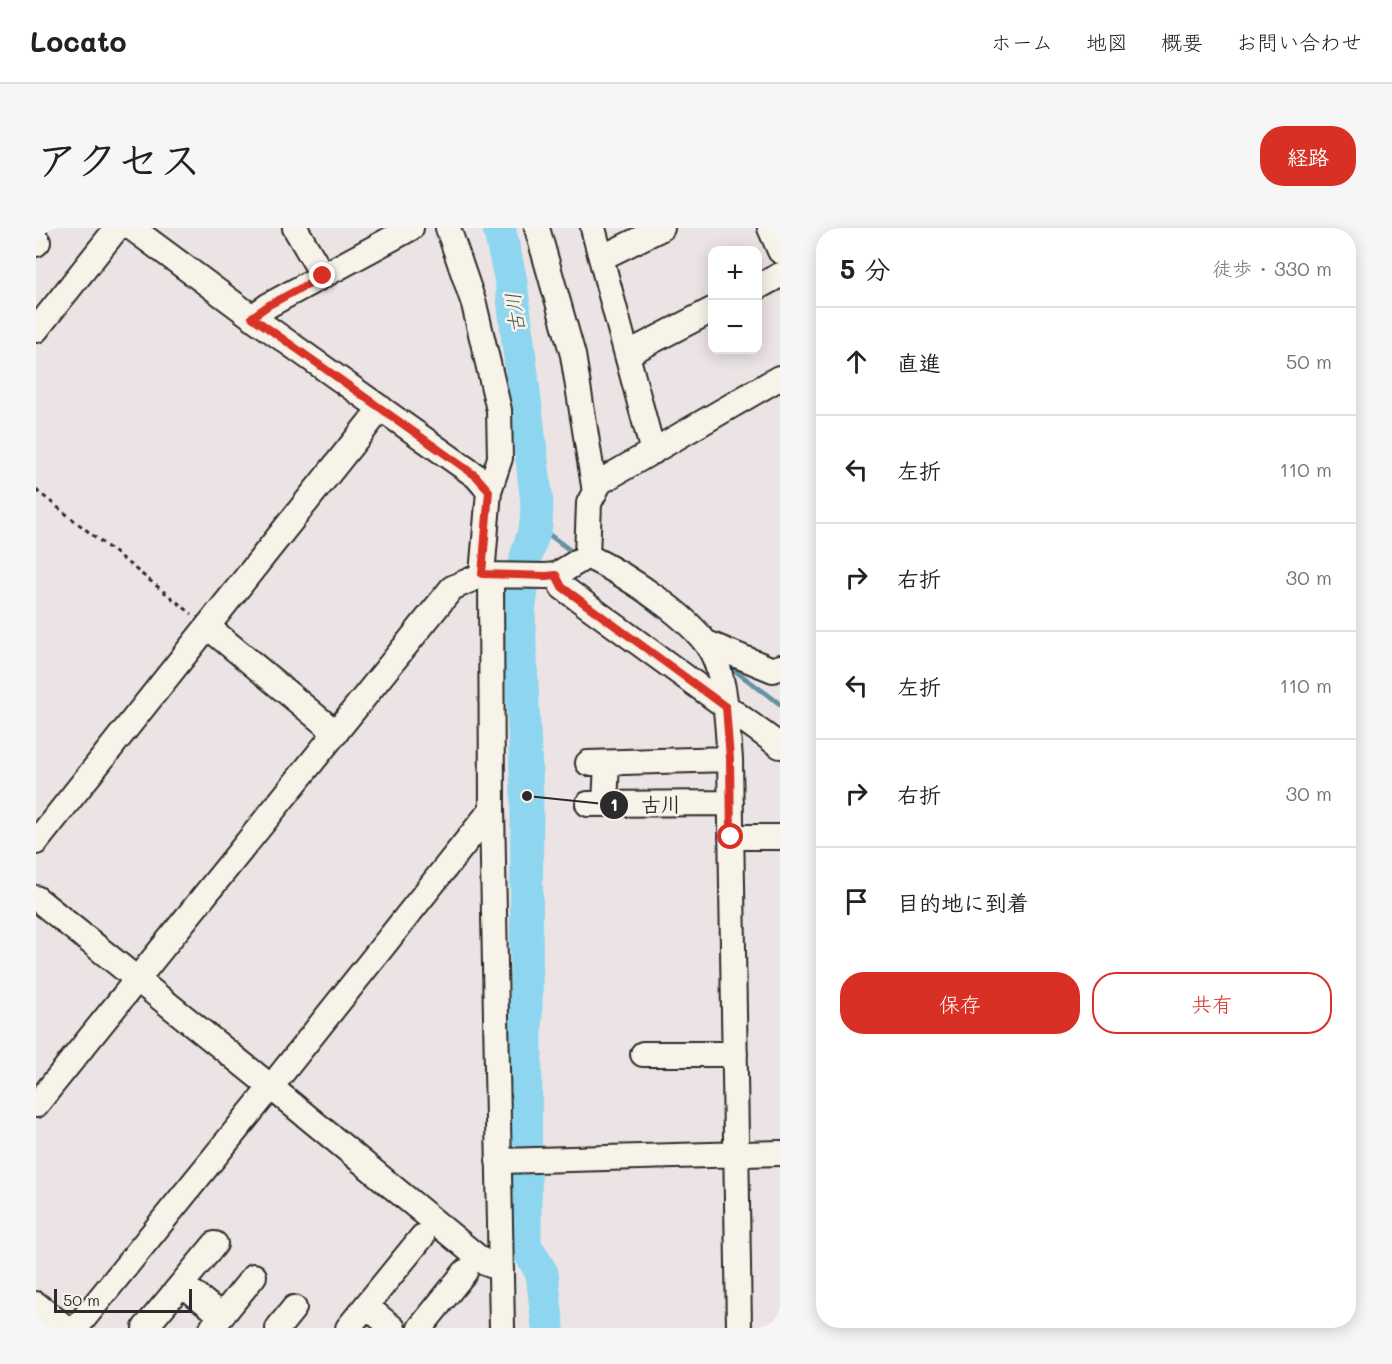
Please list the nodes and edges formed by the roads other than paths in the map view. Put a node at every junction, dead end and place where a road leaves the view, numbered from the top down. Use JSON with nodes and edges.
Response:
{"nodes":[{"id":1,"x":117,"y":228,"type":"edge"},
{"id":2,"x":132,"y":228,"type":"edge"},
{"id":3,"x":295,"y":228,"type":"edge"},
{"id":4,"x":411,"y":228,"type":"edge"},
{"id":5,"x":448,"y":228,"type":"edge"},
{"id":6,"x":537,"y":228,"type":"edge"},
{"id":7,"x":593,"y":228,"type":"edge"},
{"id":8,"x":662,"y":228,"type":"edge"},
{"id":9,"x":601,"y":258,"type":"junction"},
{"id":10,"x":780,"y":275,"type":"edge"},
{"id":11,"x":323,"y":276,"type":"junction"},
{"id":12,"x":762,"y":285,"type":"edge"},
{"id":13,"x":708,"y":312,"type":"edge"},
{"id":14,"x":252,"y":317,"type":"junction"},
{"id":15,"x":36,"y":330,"type":"edge"},
{"id":16,"x":627,"y":354,"type":"junction"},
{"id":17,"x":780,"y":379,"type":"edge"},
{"id":18,"x":381,"y":408,"type":"junction"},
{"id":19,"x":652,"y":452,"type":"junction"},
{"id":20,"x":489,"y":491,"type":"junction"},
{"id":21,"x":595,"y":492,"type":"junction"},
{"id":22,"x":565,"y":569,"type":"junction"},
{"id":23,"x":486,"y":575,"type":"junction"},
{"id":24,"x":208,"y":627,"type":"junction"},
{"id":25,"x":707,"y":643,"type":"junction"},
{"id":26,"x":780,"y":667,"type":"edge"},
{"id":27,"x":726,"y":707,"type":"junction"},
{"id":28,"x":336,"y":733,"type":"junction"},
{"id":29,"x":780,"y":746,"type":"edge"},
{"id":30,"x":730,"y":759,"type":"junction"},
{"id":31,"x":731,"y":803,"type":"junction"},
{"id":32,"x":492,"y":809,"type":"junction"},
{"id":33,"x":731,"y":837,"type":"junction"},
{"id":34,"x":780,"y":837,"type":"edge"},
{"id":35,"x":36,"y":842,"type":"edge"},
{"id":36,"x":36,"y":898,"type":"edge"},
{"id":37,"x":136,"y":979,"type":"junction"},
{"id":38,"x":643,"y":1054,"type":"dead end"},
{"id":39,"x":735,"y":1054,"type":"junction"},
{"id":40,"x":271,"y":1087,"type":"junction"},
{"id":41,"x":36,"y":1105,"type":"edge"},
{"id":42,"x":780,"y":1153,"type":"edge"},
{"id":43,"x":736,"y":1154,"type":"junction"},
{"id":44,"x":498,"y":1161,"type":"junction"},
{"id":45,"x":422,"y":1237,"type":"dead end"},
{"id":46,"x":215,"y":1244,"type":"dead end"},
{"id":47,"x":501,"y":1269,"type":"junction"},
{"id":48,"x":465,"y":1272,"type":"dead end"},
{"id":49,"x":254,"y":1276,"type":"dead end"},
{"id":50,"x":182,"y":1284,"type":"junction"},
{"id":51,"x":36,"y":1304,"type":"edge"},
{"id":52,"x":366,"y":1306,"type":"junction"},
{"id":53,"x":294,"y":1308,"type":"dead end"},
{"id":54,"x":217,"y":1322,"type":"edge"},
{"id":55,"x":498,"y":1323,"type":"edge"},
{"id":56,"x":66,"y":1328,"type":"edge"},
{"id":57,"x":76,"y":1328,"type":"edge"},
{"id":58,"x":145,"y":1328,"type":"edge"},
{"id":59,"x":278,"y":1328,"type":"edge"},
{"id":60,"x":348,"y":1328,"type":"edge"},
{"id":61,"x":393,"y":1328,"type":"edge"},
{"id":62,"x":420,"y":1328,"type":"edge"},
{"id":63,"x":739,"y":1328,"type":"edge"}],
"edges":[{"from":1,"to":15,"type":"street"},
{"from":2,"to":14,"type":"street"},
{"from":3,"to":11,"type":"street"},
{"from":4,"to":11,"type":"street"},
{"from":5,"to":20,"type":"street"},
{"from":6,"to":21,"type":"street"},
{"from":7,"to":9,"type":"street"},
{"from":8,"to":9,"type":"street"},
{"from":9,"to":16,"type":"street"},
{"from":10,"to":12,"type":"street"},
{"from":11,"to":14,"type":"street"},
{"from":13,"to":16,"type":"street"},
{"from":14,"to":18,"type":"street"},
{"from":16,"to":19,"type":"street"},
{"from":17,"to":19,"type":"street"},
{"from":18,"to":20,"type":"street"},
{"from":18,"to":24,"type":"street"},
{"from":19,"to":21,"type":"street"},
{"from":20,"to":23,"type":"street"},
{"from":21,"to":22,"type":"street"},
{"from":22,"to":23,"type":"street"},
{"from":22,"to":25,"type":"street"},
{"from":22,"to":27,"type":"street"},
{"from":23,"to":28,"type":"street"},
{"from":23,"to":32,"type":"street"},
{"from":24,"to":28,"type":"street"},
{"from":24,"to":35,"type":"street"},
{"from":25,"to":26,"type":"street"},
{"from":25,"to":27,"type":"street"},
{"from":27,"to":29,"type":"street"},
{"from":27,"to":30,"type":"street"},
{"from":28,"to":37,"type":"street"},
{"from":30,"to":31,"type":"street"},
{"from":30,"to":31,"type":"street"},
{"from":31,"to":33,"type":"street"},
{"from":32,"to":40,"type":"street"},
{"from":32,"to":44,"type":"street"},
{"from":33,"to":34,"type":"street"},
{"from":33,"to":39,"type":"street"},
{"from":36,"to":37,"type":"street"},
{"from":37,"to":40,"type":"street"},
{"from":37,"to":41,"type":"street"},
{"from":38,"to":39,"type":"street"},
{"from":39,"to":43,"type":"street"},
{"from":40,"to":47,"type":"street"},
{"from":40,"to":57,"type":"street"},
{"from":42,"to":43,"type":"street"},
{"from":43,"to":44,"type":"street"},
{"from":43,"to":63,"type":"street"},
{"from":44,"to":47,"type":"street"},
{"from":45,"to":52,"type":"street"},
{"from":46,"to":50,"type":"street"},
{"from":47,"to":55,"type":"street"},
{"from":48,"to":62,"type":"street"},
{"from":49,"to":54,"type":"street"},
{"from":50,"to":54,"type":"street"},
{"from":50,"to":58,"type":"street"},
{"from":51,"to":56,"type":"street"},
{"from":52,"to":60,"type":"street"},
{"from":52,"to":61,"type":"street"},
{"from":53,"to":59,"type":"street"}]}
